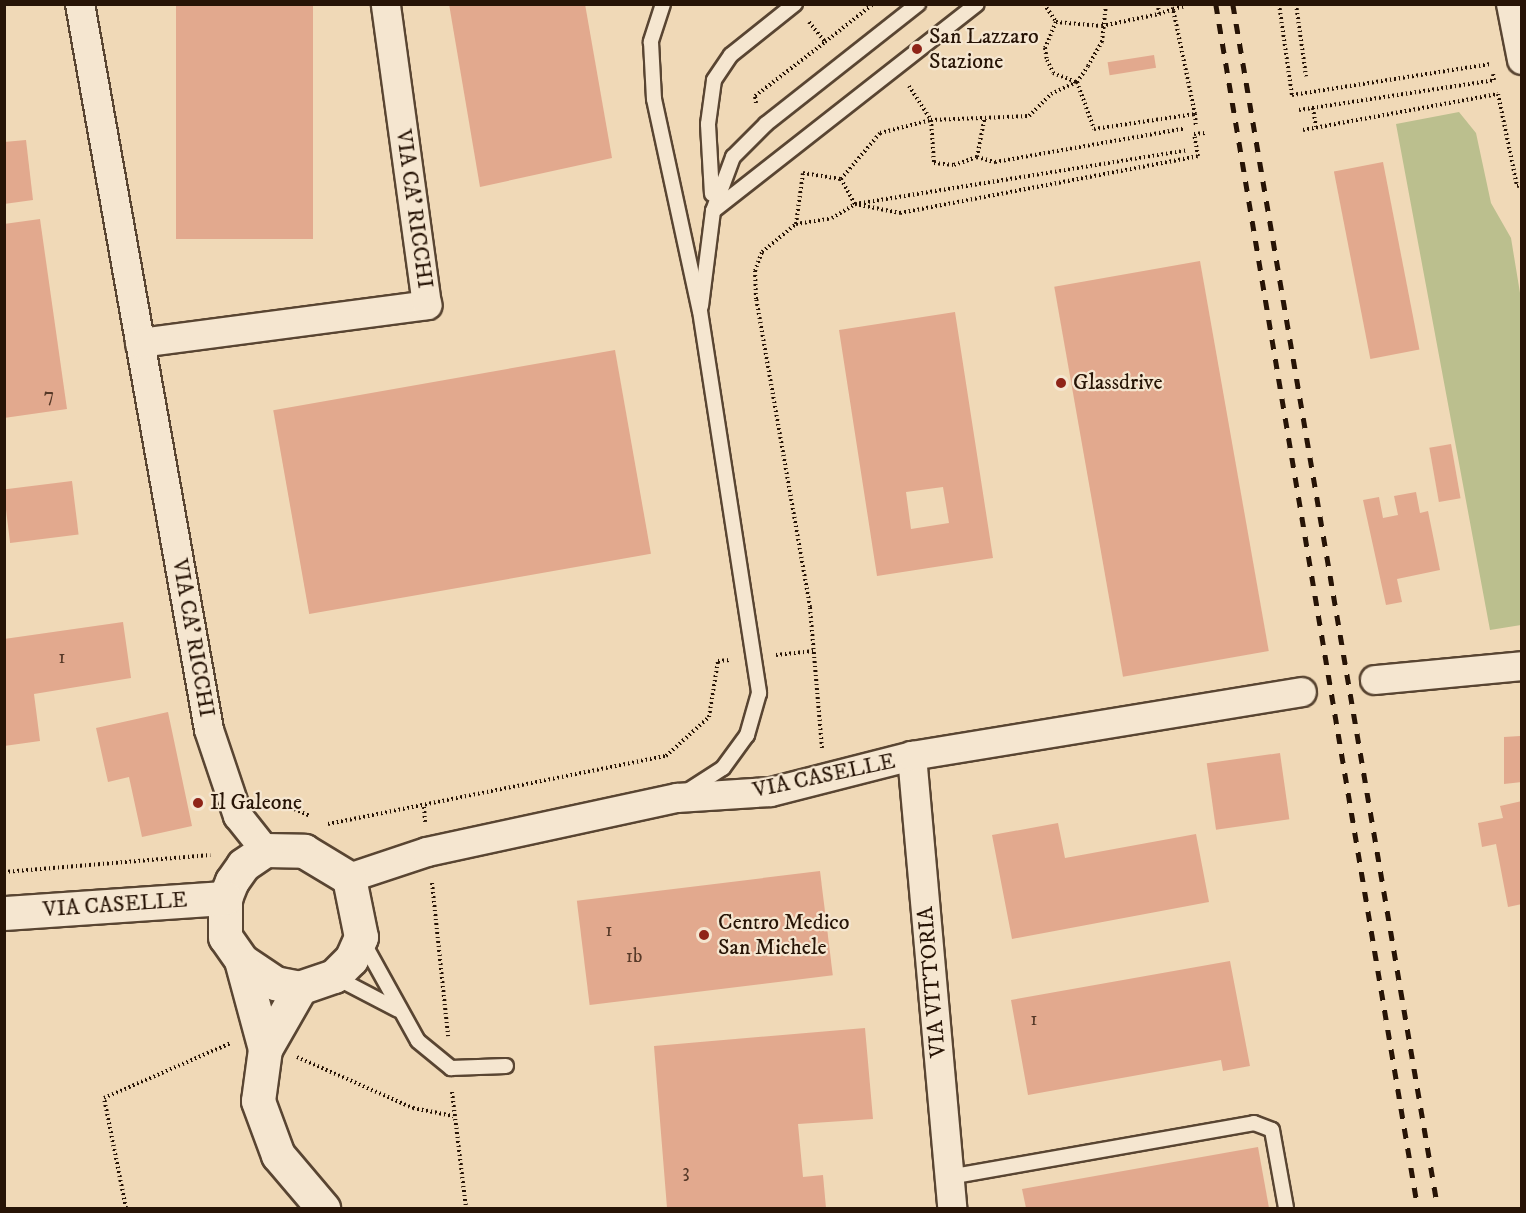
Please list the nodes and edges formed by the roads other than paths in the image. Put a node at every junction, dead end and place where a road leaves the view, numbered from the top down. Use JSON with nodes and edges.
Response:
{"nodes":[{"id":1,"x":80,"y":4,"type":"edge"},
{"id":2,"x":386,"y":4,"type":"edge"},
{"id":3,"x":663,"y":4,"type":"edge"},
{"id":4,"x":918,"y":4,"type":"edge"},
{"id":5,"x":976,"y":4,"type":"edge"},
{"id":6,"x":1511,"y":4,"type":"edge"},
{"id":7,"x":799,"y":9,"type":"edge"},
{"id":8,"x":1521,"y":60,"type":"edge"},
{"id":9,"x":713,"y":211,"type":"junction"},
{"id":10,"x":700,"y":311,"type":"junction"},
{"id":11,"x":140,"y":342,"type":"junction"},
{"id":12,"x":1521,"y":666,"type":"edge"},
{"id":13,"x":1375,"y":680,"type":"dead end"},
{"id":14,"x":1302,"y":692,"type":"dead end"},
{"id":15,"x":912,"y":756,"type":"junction"},
{"id":16,"x":677,"y":798,"type":"junction"},
{"id":17,"x":264,"y":850,"type":"junction"},
{"id":18,"x":350,"y":878,"type":"junction"},
{"id":19,"x":225,"y":898,"type":"junction"},
{"id":20,"x":4,"y":913,"type":"edge"},
{"id":21,"x":361,"y":937,"type":"junction"},
{"id":22,"x":241,"y":960,"type":"junction"},
{"id":23,"x":334,"y":976,"type":"junction"},
{"id":24,"x":300,"y":988,"type":"junction"},
{"id":25,"x":399,"y":1011,"type":"junction"},
{"id":26,"x":266,"y":1049,"type":"junction"},
{"id":27,"x":506,"y":1066,"type":"dead end"},
{"id":28,"x":949,"y":1177,"type":"junction"},
{"id":29,"x":323,"y":1209,"type":"edge"},
{"id":30,"x":952,"y":1209,"type":"edge"},
{"id":31,"x":1286,"y":1209,"type":"edge"}],
"edges":[{"from":1,"to":11,"type":"street","name":"VIA CA' RICCHI"},
{"from":2,"to":11,"type":"street","name":"VIA CA' RICCHI"},
{"from":3,"to":10,"type":"lane"},
{"from":4,"to":9,"type":"lane"},
{"from":5,"to":9,"type":"lane"},
{"from":6,"to":8,"type":"street"},
{"from":7,"to":9,"type":"lane"},
{"from":9,"to":10,"type":"lane"},
{"from":10,"to":16,"type":"lane"},
{"from":11,"to":17,"type":"street","name":"VIA CA' RICCHI"},
{"from":12,"to":13,"type":"street"},
{"from":14,"to":15,"type":"street","name":"VIA CASELLE"},
{"from":15,"to":16,"type":"street","name":"VIA CASELLE"},
{"from":15,"to":28,"type":"street","name":"VIA VITTORIA"},
{"from":16,"to":18,"type":"street","name":"VIA CASELLE"},
{"from":17,"to":18,"type":"street"},
{"from":17,"to":19,"type":"street"},
{"from":18,"to":21,"type":"street"},
{"from":19,"to":20,"type":"street","name":"VIA CASELLE"},
{"from":19,"to":22,"type":"street"},
{"from":21,"to":23,"type":"street"},
{"from":21,"to":25,"type":"lane"},
{"from":22,"to":24,"type":"street"},
{"from":22,"to":26,"type":"street"},
{"from":23,"to":24,"type":"street"},
{"from":23,"to":25,"type":"lane"},
{"from":24,"to":26,"type":"street"},
{"from":25,"to":27,"type":"lane"},
{"from":26,"to":29,"type":"street"},
{"from":28,"to":30,"type":"street","name":"VIA VITTORIA"},
{"from":28,"to":31,"type":"lane"}]}
